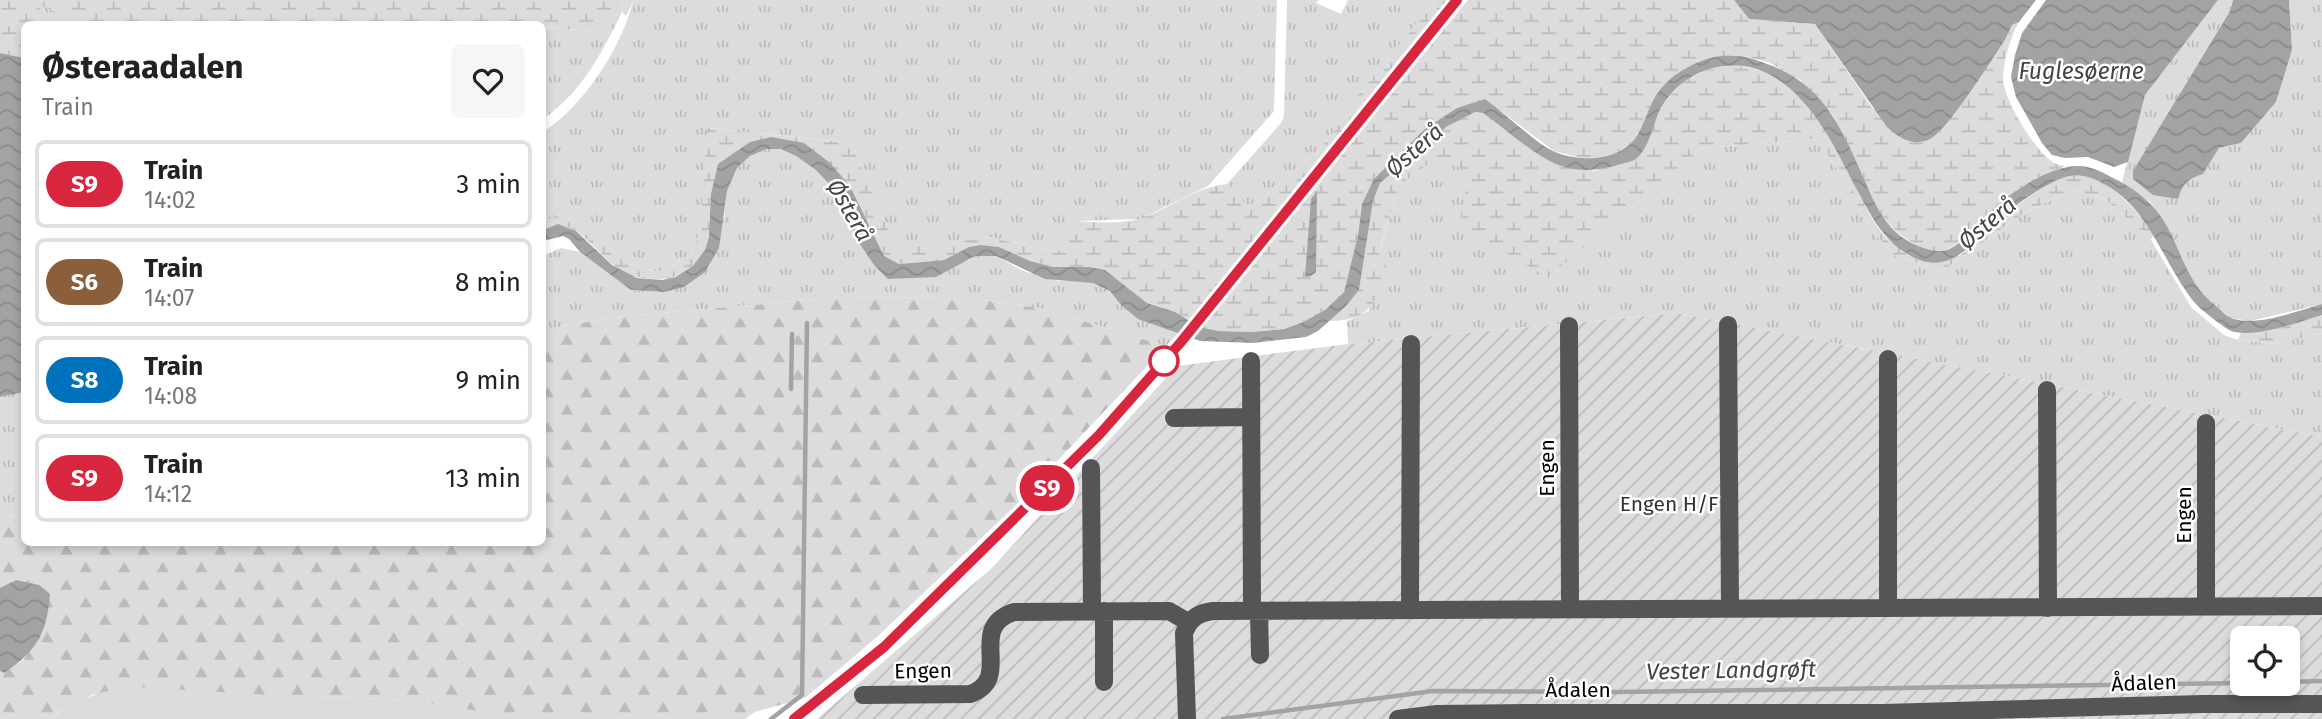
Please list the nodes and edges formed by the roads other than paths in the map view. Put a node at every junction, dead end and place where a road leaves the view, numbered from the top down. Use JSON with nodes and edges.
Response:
{"nodes":[{"id":1,"x":1728,"y":325,"type":"dead end"},
{"id":2,"x":1569,"y":327,"type":"dead end"},
{"id":3,"x":1411,"y":344,"type":"dead end"},
{"id":4,"x":1888,"y":359,"type":"dead end"},
{"id":5,"x":1251,"y":361,"type":"dead end"},
{"id":6,"x":2047,"y":390,"type":"dead end"},
{"id":7,"x":1174,"y":418,"type":"dead end"},
{"id":8,"x":1251,"y":418,"type":"junction"},
{"id":9,"x":2206,"y":423,"type":"dead end"},
{"id":10,"x":1091,"y":468,"type":"dead end"},
{"id":11,"x":2322,"y":606,"type":"edge"},
{"id":12,"x":2206,"y":607,"type":"junction"},
{"id":13,"x":1730,"y":608,"type":"junction"},
{"id":14,"x":1888,"y":608,"type":"junction"},
{"id":15,"x":2048,"y":608,"type":"junction"},
{"id":16,"x":1410,"y":609,"type":"junction"},
{"id":17,"x":1570,"y":609,"type":"junction"},
{"id":18,"x":1255,"y":610,"type":"junction"},
{"id":19,"x":1098,"y":611,"type":"junction"},
{"id":20,"x":1188,"y":622,"type":"junction"},
{"id":21,"x":1260,"y":654,"type":"dead end"},
{"id":22,"x":1104,"y":682,"type":"dead end"},
{"id":23,"x":863,"y":695,"type":"dead end"},
{"id":24,"x":2322,"y":704,"type":"edge"},
{"id":25,"x":2202,"y":711,"type":"edge"},
{"id":26,"x":2046,"y":714,"type":"edge"},
{"id":27,"x":1884,"y":716,"type":"edge"},
{"id":28,"x":1187,"y":719,"type":"edge"},
{"id":29,"x":1398,"y":719,"type":"edge"}],
"edges":[{"from":1,"to":13,"type":"street"},
{"from":2,"to":17,"type":"street","name":"Engen"},
{"from":3,"to":16,"type":"street"},
{"from":4,"to":14,"type":"street"},
{"from":5,"to":8,"type":"street"},
{"from":6,"to":15,"type":"street"},
{"from":7,"to":8,"type":"street"},
{"from":8,"to":18,"type":"street"},
{"from":9,"to":12,"type":"street","name":"Engen"},
{"from":10,"to":19,"type":"street"},
{"from":11,"to":12,"type":"street"},
{"from":12,"to":15,"type":"street"},
{"from":13,"to":14,"type":"street"},
{"from":13,"to":17,"type":"street"},
{"from":14,"to":15,"type":"street"},
{"from":16,"to":17,"type":"street"},
{"from":16,"to":18,"type":"street"},
{"from":18,"to":20,"type":"street"},
{"from":18,"to":21,"type":"street"},
{"from":19,"to":20,"type":"street","name":"Engen"},
{"from":19,"to":22,"type":"street"},
{"from":19,"to":23,"type":"street","name":"Engen"},
{"from":20,"to":28,"type":"street"},
{"from":24,"to":25,"type":"street","name":"Ådalen"},
{"from":25,"to":26,"type":"street","name":"Ådalen"},
{"from":26,"to":27,"type":"street","name":"Ådalen"},
{"from":27,"to":29,"type":"street","name":"Ådalen"}]}
